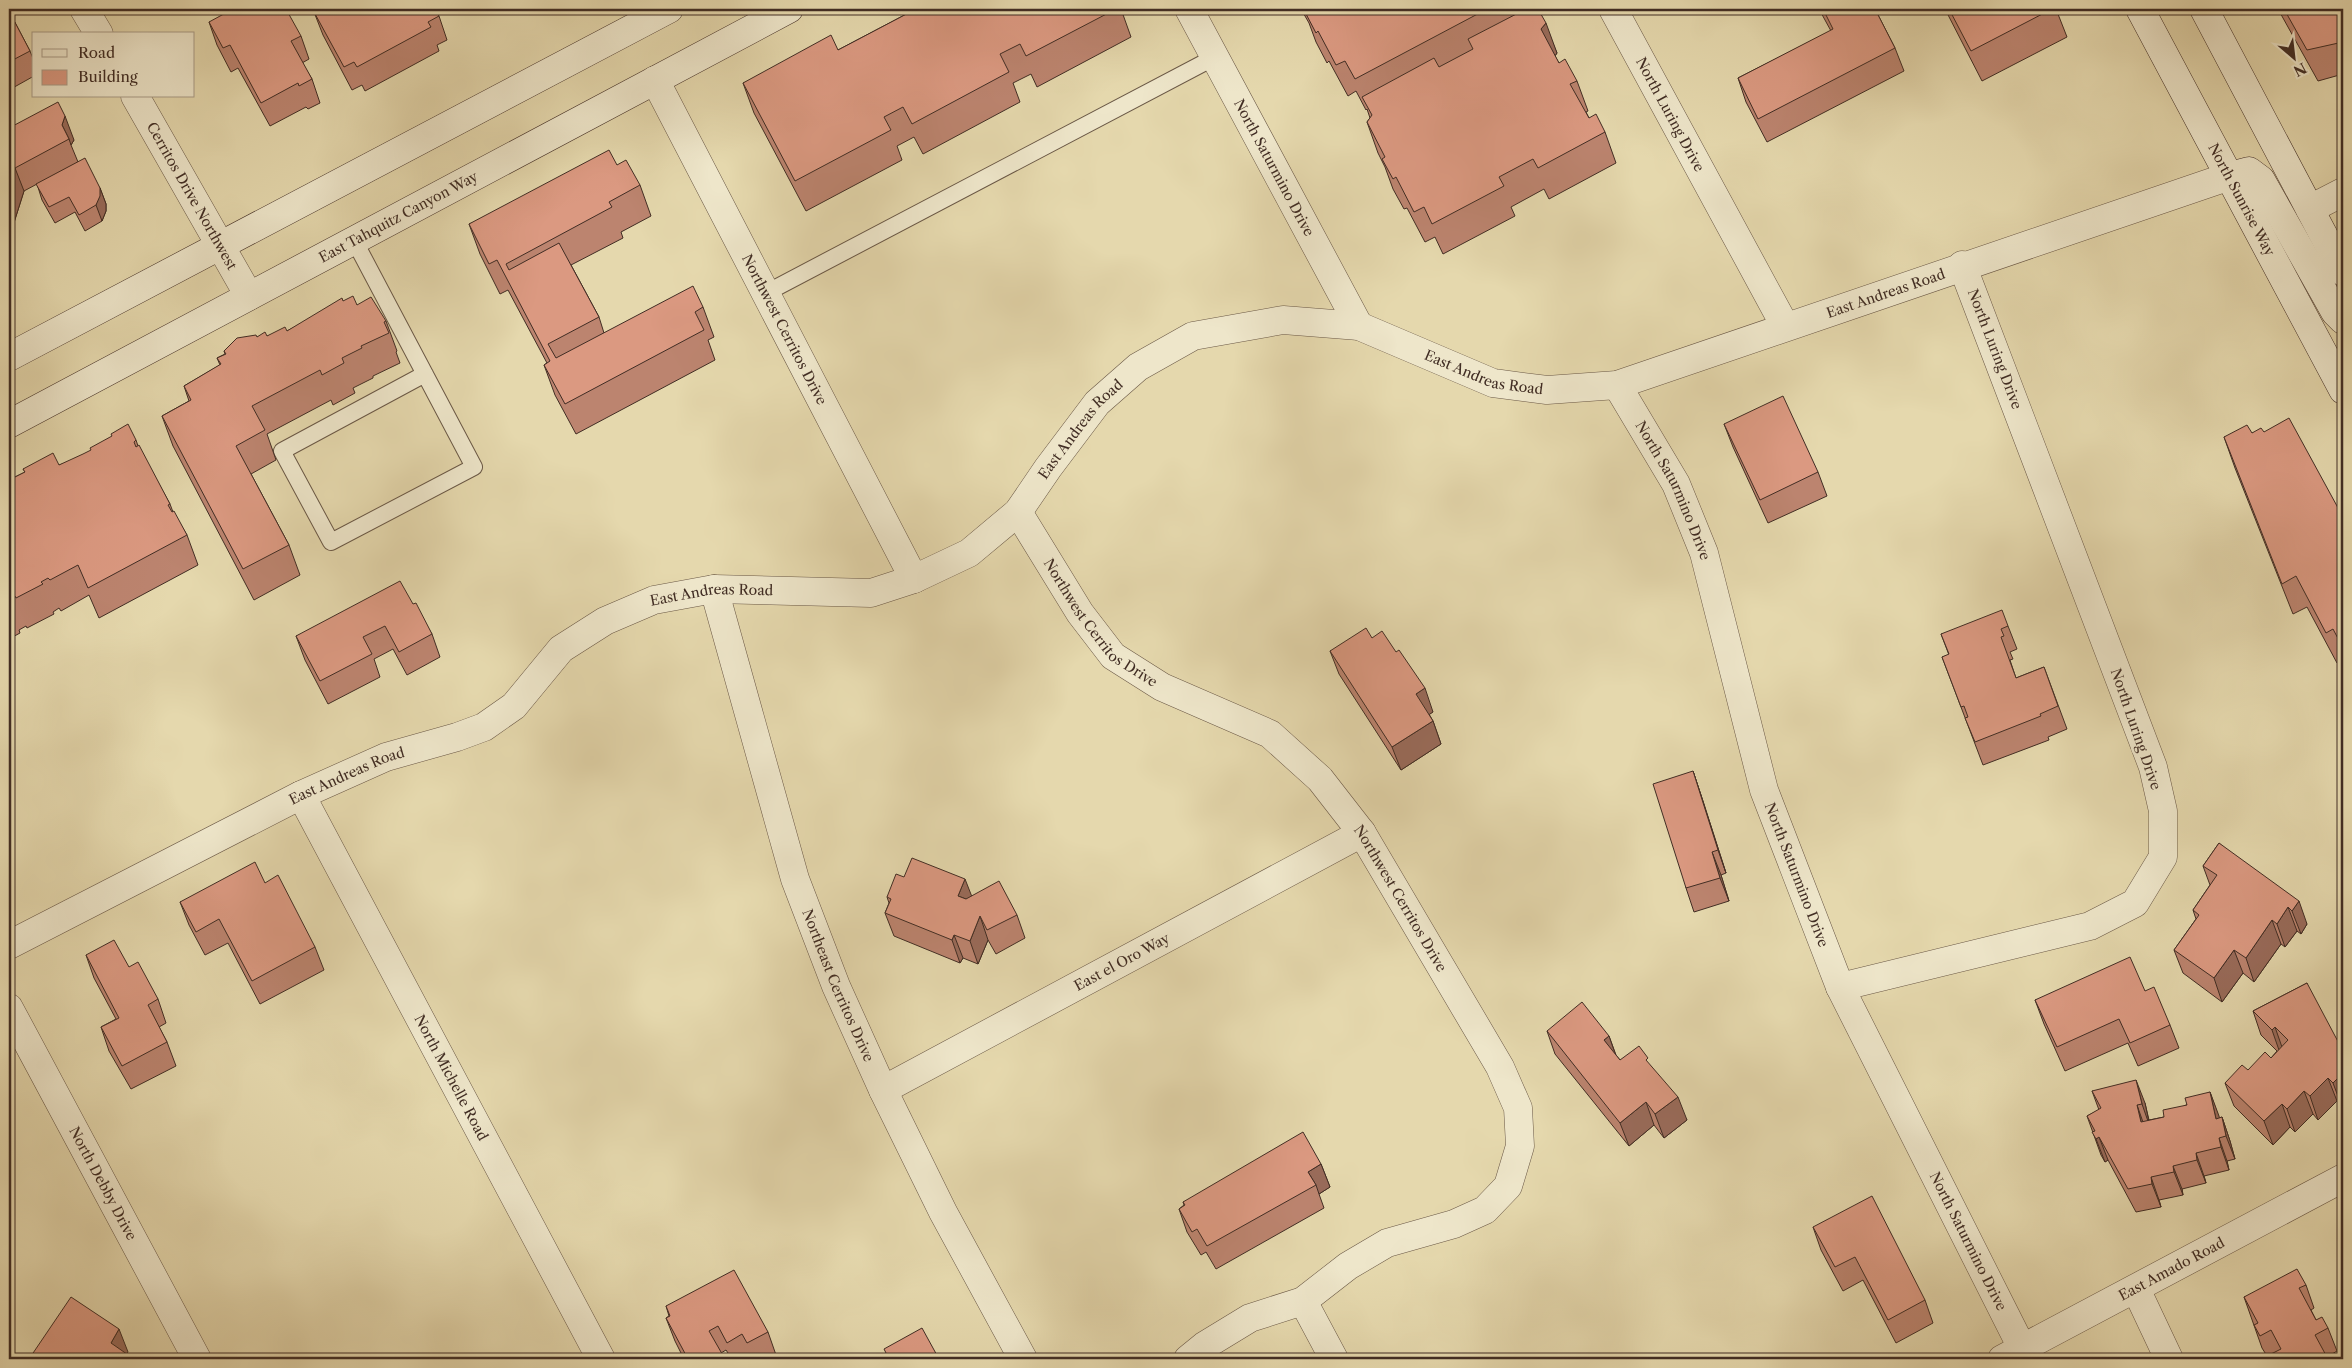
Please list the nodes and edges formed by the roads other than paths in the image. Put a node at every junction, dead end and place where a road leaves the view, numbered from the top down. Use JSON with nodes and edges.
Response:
{"nodes":[{"id":1,"x":84,"y":9,"type":"edge"},
{"id":2,"x":669,"y":9,"type":"edge"},
{"id":3,"x":789,"y":9,"type":"edge"},
{"id":4,"x":1189,"y":9,"type":"edge"},
{"id":5,"x":1613,"y":9,"type":"edge"},
{"id":6,"x":2140,"y":9,"type":"edge"},
{"id":7,"x":2204,"y":9,"type":"edge"},
{"id":8,"x":98,"y":32,"type":"edge"},
{"id":9,"x":1215,"y":57,"type":"junction"},
{"id":10,"x":655,"y":80,"type":"junction"},
{"id":11,"x":136,"y":98,"type":"edge"},
{"id":12,"x":2230,"y":176,"type":"junction"},
{"id":13,"x":2343,"y":192,"type":"edge"},
{"id":14,"x":2310,"y":209,"type":"junction"},
{"id":15,"x":354,"y":240,"type":"junction"},
{"id":16,"x":222,"y":246,"type":"junction"},
{"id":17,"x":1962,"y":265,"type":"junction"},
{"id":18,"x":2343,"y":272,"type":"edge"},
{"id":19,"x":766,"y":294,"type":"junction"},
{"id":20,"x":250,"y":296,"type":"junction"},
{"id":21,"x":2343,"y":320,"type":"edge"},
{"id":22,"x":1359,"y":326,"type":"junction"},
{"id":23,"x":1786,"y":326,"type":"junction"},
{"id":24,"x":9,"y":357,"type":"edge"},
{"id":25,"x":425,"y":374,"type":"junction"},
{"id":26,"x":1617,"y":385,"type":"junction"},
{"id":27,"x":2343,"y":390,"type":"edge"},
{"id":28,"x":9,"y":424,"type":"edge"},
{"id":29,"x":1018,"y":512,"type":"junction"},
{"id":30,"x":914,"y":579,"type":"junction"},
{"id":31,"x":714,"y":589,"type":"junction"},
{"id":32,"x":301,"y":795,"type":"junction"},
{"id":33,"x":1362,"y":834,"type":"junction"},
{"id":34,"x":9,"y":945,"type":"edge"},
{"id":35,"x":1840,"y":988,"type":"junction"},
{"id":36,"x":9,"y":1008,"type":"edge"},
{"id":37,"x":883,"y":1090,"type":"junction"},
{"id":38,"x":2343,"y":1178,"type":"edge"},
{"id":39,"x":2136,"y":1289,"type":"junction"},
{"id":40,"x":1304,"y":1301,"type":"junction"},
{"id":41,"x":2012,"y":1354,"type":"edge"},
{"id":42,"x":197,"y":1359,"type":"edge"},
{"id":43,"x":601,"y":1359,"type":"edge"},
{"id":44,"x":1023,"y":1359,"type":"edge"},
{"id":45,"x":1188,"y":1359,"type":"edge"},
{"id":46,"x":1334,"y":1359,"type":"edge"},
{"id":47,"x":2169,"y":1359,"type":"edge"}],
"edges":[{"from":1,"to":8,"type":"street"},
{"from":2,"to":16,"type":"street"},
{"from":3,"to":10,"type":"street","name":"East Tahquitz Canyon Way"},
{"from":4,"to":9,"type":"street","name":"North Saturmino Drive"},
{"from":5,"to":23,"type":"street","name":"North Luring Drive"},
{"from":6,"to":12,"type":"street","name":"North Sunrise Way"},
{"from":7,"to":14,"type":"street"},
{"from":9,"to":19,"type":"lane"},
{"from":9,"to":22,"type":"street","name":"North Saturmino Drive"},
{"from":10,"to":15,"type":"street","name":"East Tahquitz Canyon Way"},
{"from":10,"to":19,"type":"street","name":"Northwest Cerritos Drive"},
{"from":11,"to":16,"type":"street","name":"Cerritos Drive Northwest"},
{"from":12,"to":17,"type":"street","name":"East Andreas Road"},
{"from":12,"to":21,"type":"street","name":"East Andreas Road"},
{"from":12,"to":27,"type":"street","name":"North Sunrise Way"},
{"from":13,"to":14,"type":"street"},
{"from":14,"to":18,"type":"street"},
{"from":15,"to":20,"type":"street","name":"East Tahquitz Canyon Way"},
{"from":15,"to":25,"type":"lane"},
{"from":16,"to":20,"type":"street","name":"Cerritos Drive Northwest"},
{"from":16,"to":24,"type":"street"},
{"from":17,"to":23,"type":"street","name":"East Andreas Road"},
{"from":17,"to":35,"type":"street","name":"North Luring Drive"},
{"from":19,"to":30,"type":"street","name":"Northwest Cerritos Drive"},
{"from":20,"to":28,"type":"street","name":"East Tahquitz Canyon Way"},
{"from":22,"to":26,"type":"street","name":"East Andreas Road"},
{"from":22,"to":29,"type":"street","name":"East Andreas Road"},
{"from":23,"to":26,"type":"street","name":"East Andreas Road"},
{"from":25,"to":25,"type":"lane"},
{"from":26,"to":35,"type":"street","name":"North Saturmino Drive"},
{"from":29,"to":30,"type":"street","name":"East Andreas Road"},
{"from":29,"to":33,"type":"street","name":"Northwest Cerritos Drive"},
{"from":30,"to":31,"type":"street","name":"East Andreas Road"},
{"from":31,"to":32,"type":"street","name":"East Andreas Road"},
{"from":31,"to":37,"type":"street","name":"Northeast Cerritos Drive"},
{"from":32,"to":34,"type":"street","name":"East Andreas Road"},
{"from":32,"to":43,"type":"street","name":"North Michelle Road"},
{"from":33,"to":37,"type":"street","name":"East el Oro Way"},
{"from":33,"to":40,"type":"street","name":"Northwest Cerritos Drive"},
{"from":35,"to":41,"type":"street","name":"North Saturmino Drive"},
{"from":36,"to":42,"type":"street","name":"North Debby Drive"},
{"from":37,"to":44,"type":"street","name":"Northeast Cerritos Drive"},
{"from":38,"to":39,"type":"street","name":"East Amado Road"},
{"from":39,"to":41,"type":"street","name":"East Amado Road"},
{"from":39,"to":47,"type":"street"},
{"from":40,"to":45,"type":"street"},
{"from":40,"to":46,"type":"street"}]}
